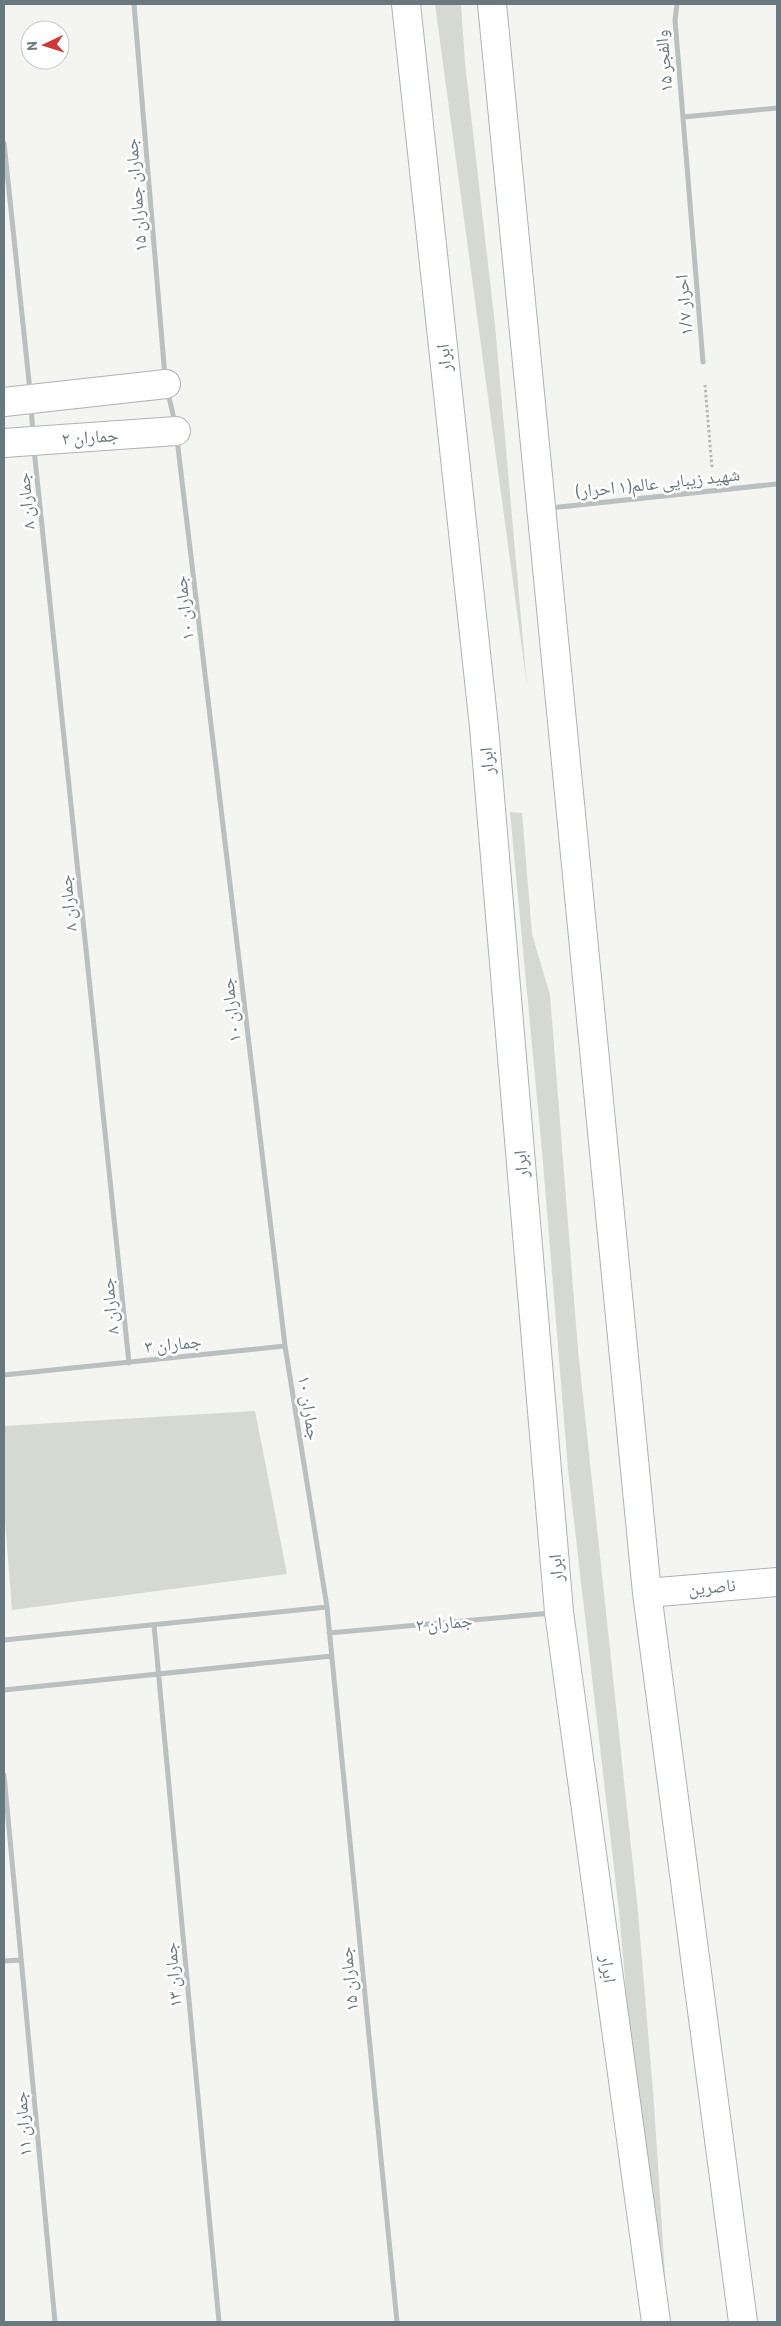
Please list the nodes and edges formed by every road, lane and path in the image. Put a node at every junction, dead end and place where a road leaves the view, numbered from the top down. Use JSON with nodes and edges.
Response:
{"nodes":[{"id":1,"x":134,"y":4,"type":"edge"},
{"id":2,"x":406,"y":4,"type":"edge"},
{"id":3,"x":492,"y":4,"type":"edge"},
{"id":4,"x":676,"y":4,"type":"edge"},
{"id":5,"x":777,"y":108,"type":"edge"},
{"id":6,"x":683,"y":117,"type":"junction"},
{"id":7,"x":4,"y":143,"type":"edge"},
{"id":8,"x":703,"y":362,"type":"joint"},
{"id":9,"x":166,"y":384,"type":"junction"},
{"id":10,"x":31,"y":400,"type":"junction"},
{"id":11,"x":4,"y":402,"type":"edge"},
{"id":12,"x":176,"y":431,"type":"junction"},
{"id":13,"x":34,"y":441,"type":"junction"},
{"id":14,"x":4,"y":444,"type":"edge"},
{"id":15,"x":777,"y":484,"type":"edge"},
{"id":16,"x":714,"y":491,"type":"junction"},
{"id":17,"x":542,"y":509,"type":"junction"},
{"id":18,"x":285,"y":1346,"type":"junction"},
{"id":19,"x":129,"y":1363,"type":"junction"},
{"id":20,"x":4,"y":1375,"type":"edge"},
{"id":21,"x":777,"y":1582,"type":"edge"},
{"id":22,"x":647,"y":1593,"type":"junction"},
{"id":23,"x":327,"y":1607,"type":"junction"},
{"id":24,"x":559,"y":1612,"type":"junction"},
{"id":25,"x":154,"y":1625,"type":"junction"},
{"id":26,"x":329,"y":1633,"type":"junction"},
{"id":27,"x":4,"y":1640,"type":"edge"},
{"id":28,"x":332,"y":1656,"type":"junction"},
{"id":29,"x":158,"y":1674,"type":"junction"},
{"id":30,"x":4,"y":1690,"type":"edge"},
{"id":31,"x":4,"y":1775,"type":"edge"},
{"id":32,"x":21,"y":1960,"type":"junction"},
{"id":33,"x":4,"y":1962,"type":"edge"},
{"id":34,"x":55,"y":2322,"type":"edge"},
{"id":35,"x":219,"y":2322,"type":"edge"},
{"id":36,"x":397,"y":2322,"type":"edge"},
{"id":37,"x":656,"y":2322,"type":"edge"},
{"id":38,"x":744,"y":2322,"type":"edge"}],
"edges":[{"from":1,"to":9,"type":"street","name":"جماران جماران ۱۵"},
{"from":2,"to":24,"type":"street","name":"ابرار"},
{"from":3,"to":17,"type":"street"},
{"from":4,"to":6,"type":"street","name":"۱۵ والفجر"},
{"from":5,"to":6,"type":"street"},
{"from":6,"to":8,"type":"street","name":"۱/۷ احرار"},
{"from":7,"to":10,"type":"street"},
{"from":8,"to":16,"type":"path"},
{"from":9,"to":10,"type":"street"},
{"from":9,"to":12,"type":"street","name":"جماران ۱۰"},
{"from":10,"to":11,"type":"street"},
{"from":10,"to":13,"type":"street","name":"جماران ۸"},
{"from":12,"to":13,"type":"street","name":"جماران ۲"},
{"from":12,"to":18,"type":"street","name":"جماران ۱۰"},
{"from":13,"to":14,"type":"street","name":"جماران ۲"},
{"from":13,"to":19,"type":"street","name":"جماران ۸"},
{"from":15,"to":16,"type":"street","name":"شهید زیبایی عالم(۱ احرار)"},
{"from":16,"to":17,"type":"street","name":"شهید زیبایی عالم(۱ احرار)"},
{"from":17,"to":22,"type":"street"},
{"from":18,"to":19,"type":"street","name":"جماران ۳"},
{"from":18,"to":23,"type":"street","name":"جماران ۱۰"},
{"from":19,"to":20,"type":"street","name":"جماران ۳"},
{"from":21,"to":22,"type":"street","name":"ناصرین"},
{"from":22,"to":38,"type":"street"},
{"from":23,"to":25,"type":"street"},
{"from":23,"to":26,"type":"street","name":"جماران ۱۰"},
{"from":24,"to":26,"type":"street","name":"جماران ۲"},
{"from":24,"to":37,"type":"street","name":"ابرار"},
{"from":25,"to":27,"type":"street"},
{"from":25,"to":29,"type":"street","name":"جماران ۱۳"},
{"from":26,"to":28,"type":"street","name":"جماران ۱۵"},
{"from":28,"to":29,"type":"street"},
{"from":28,"to":36,"type":"street","name":"جماران ۱۵"},
{"from":29,"to":30,"type":"street"},
{"from":29,"to":35,"type":"street","name":"جماران ۱۳"},
{"from":31,"to":32,"type":"street","name":"جماران ۱۱"},
{"from":32,"to":33,"type":"street"},
{"from":32,"to":34,"type":"street","name":"جماران ۱۱"}]}
